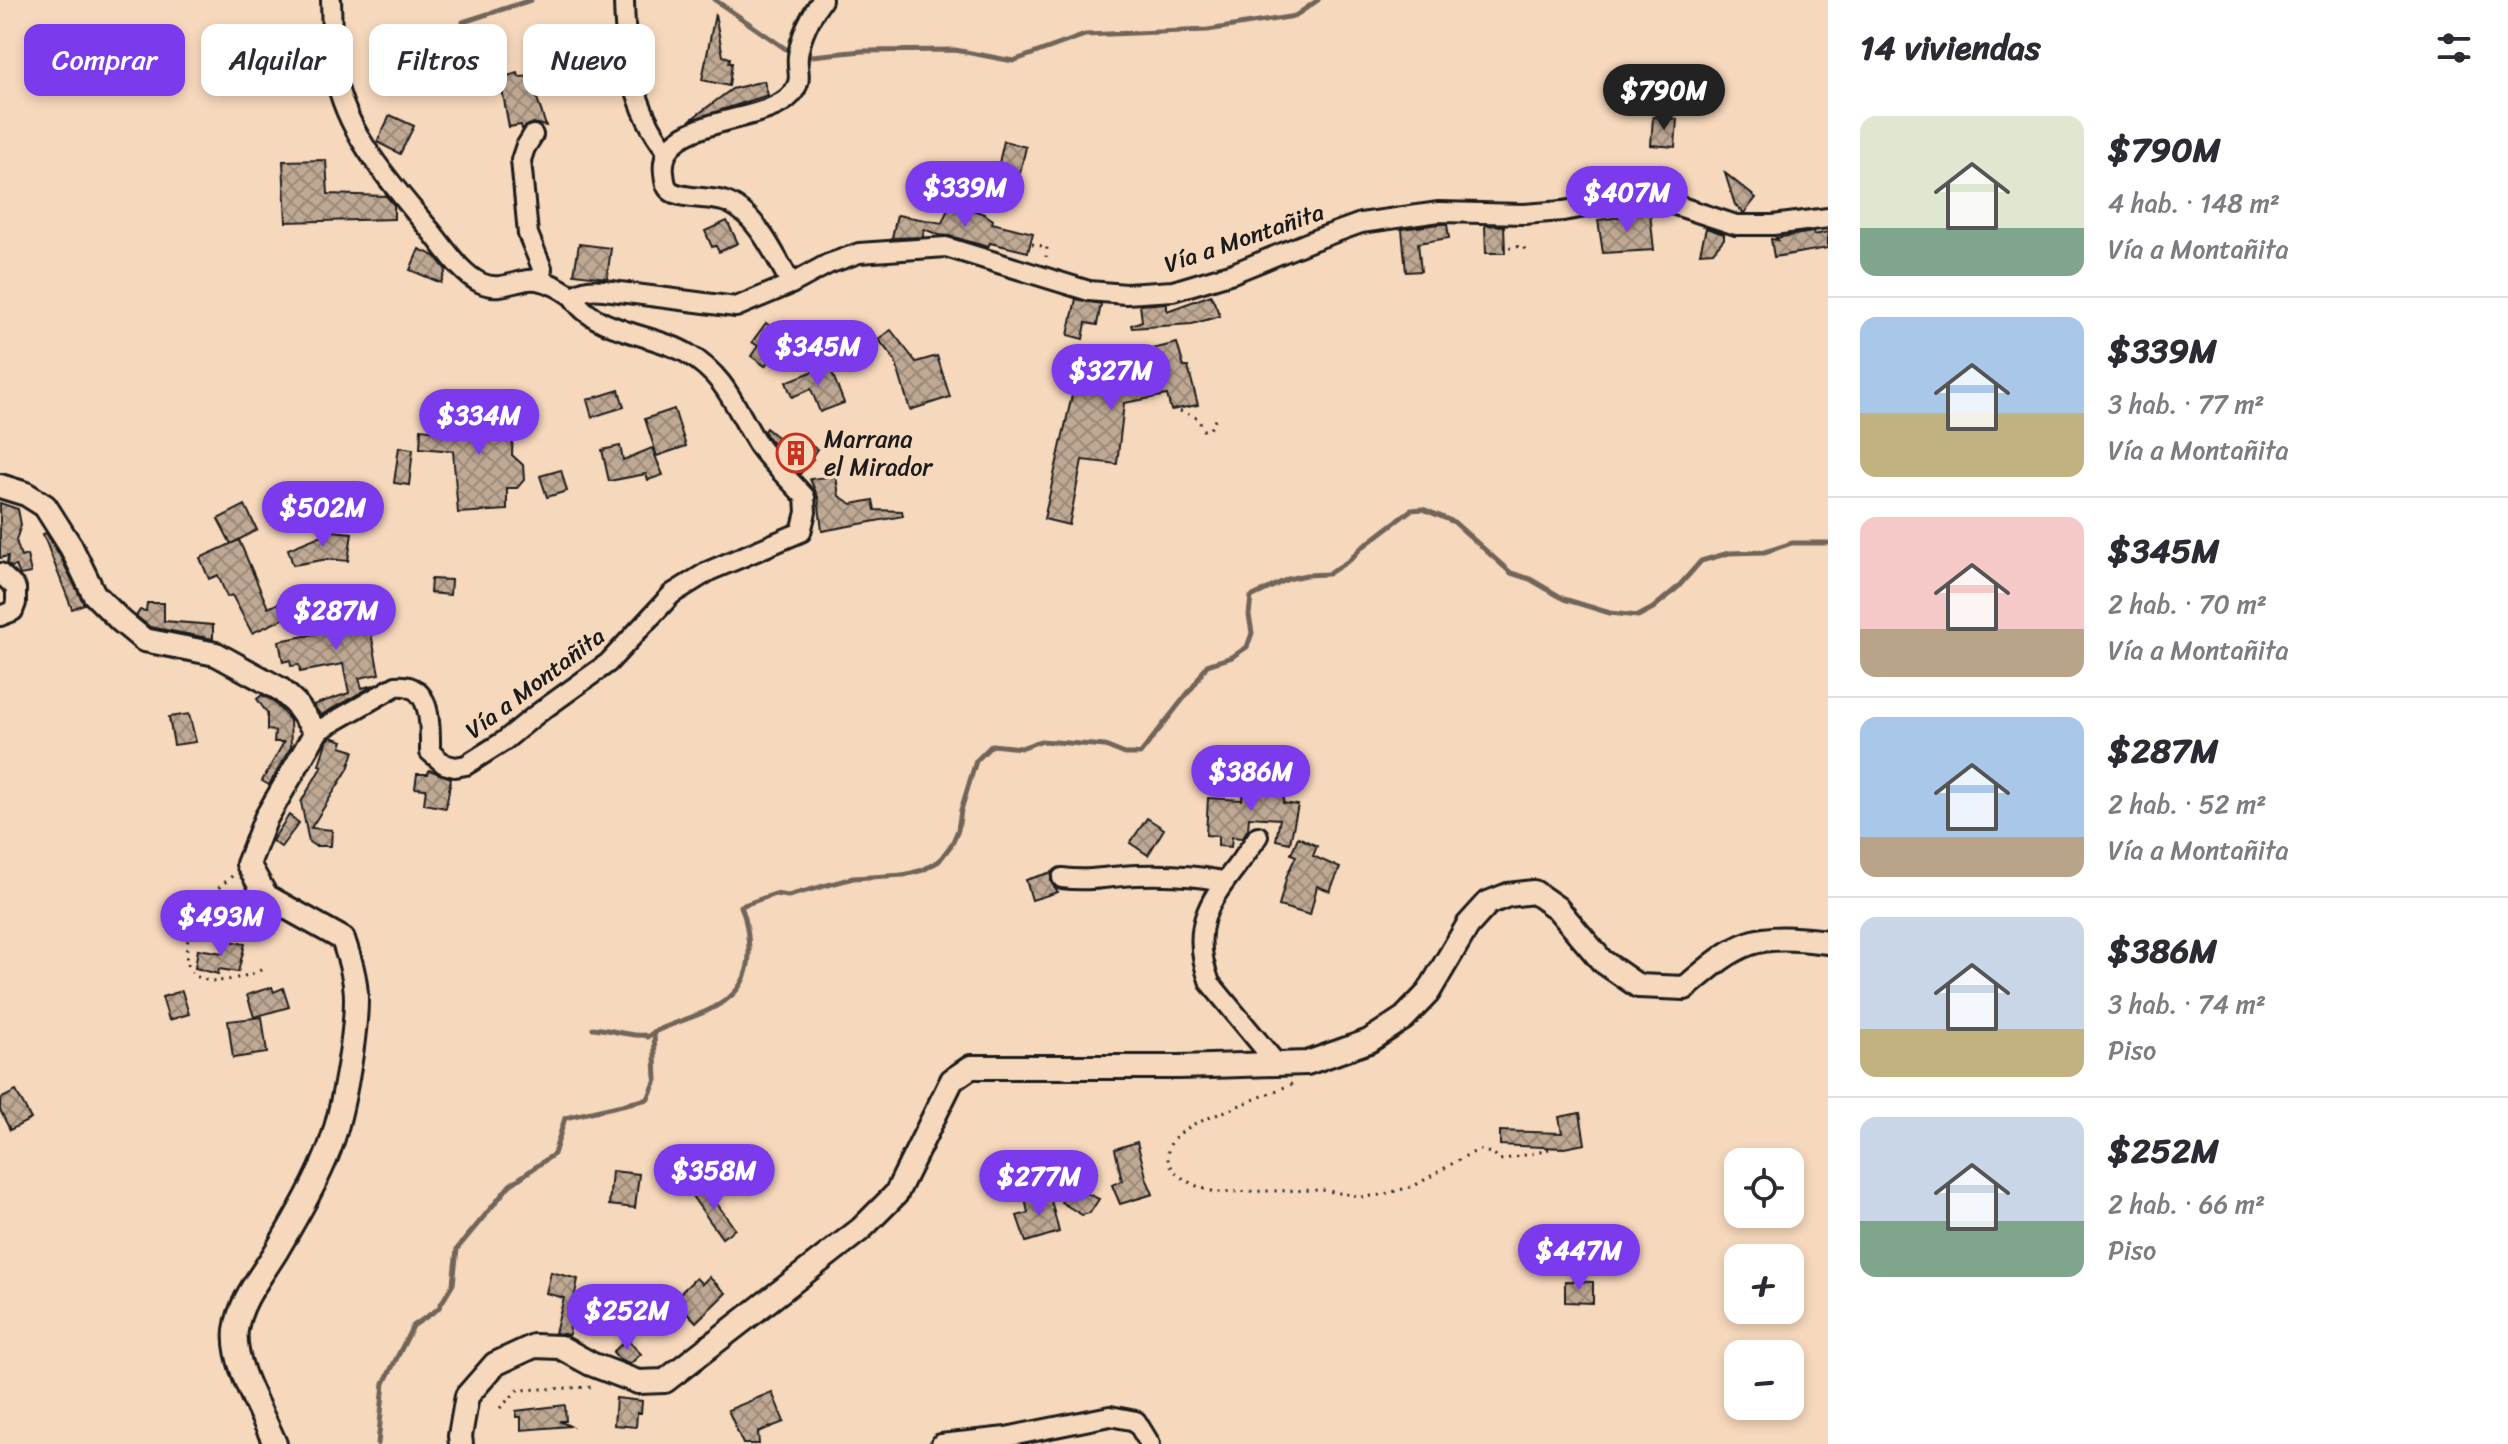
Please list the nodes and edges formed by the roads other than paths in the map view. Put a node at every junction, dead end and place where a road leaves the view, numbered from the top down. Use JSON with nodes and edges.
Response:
{"nodes":[{"id":1,"x":331,"y":0,"type":"edge"},
{"id":2,"x":624,"y":0,"type":"edge"},
{"id":3,"x":822,"y":0,"type":"edge"},
{"id":4,"x":533,"y":135,"type":"dead end"},
{"id":5,"x":667,"y":151,"type":"junction"},
{"id":6,"x":1828,"y":218,"type":"edge"},
{"id":7,"x":541,"y":281,"type":"junction"},
{"id":8,"x":791,"y":284,"type":"junction"},
{"id":9,"x":573,"y":297,"type":"junction"},
{"id":10,"x":0,"y":486,"type":"edge"},
{"id":11,"x":0,"y":573,"type":"edge"},
{"id":12,"x":0,"y":616,"type":"edge"},
{"id":13,"x":316,"y":732,"type":"junction"},
{"id":14,"x":1258,"y":836,"type":"dead end"},
{"id":15,"x":1062,"y":878,"type":"dead end"},
{"id":16,"x":1223,"y":881,"type":"junction"},
{"id":17,"x":1828,"y":942,"type":"edge"},
{"id":18,"x":1277,"y":1064,"type":"junction"},
{"id":19,"x":275,"y":1444,"type":"edge"},
{"id":20,"x":461,"y":1444,"type":"edge"},
{"id":21,"x":941,"y":1444,"type":"edge"},
{"id":22,"x":1150,"y":1444,"type":"edge"}],
"edges":[{"from":1,"to":7,"type":"street"},
{"from":2,"to":5,"type":"street"},
{"from":3,"to":5,"type":"street"},
{"from":4,"to":7,"type":"street"},
{"from":5,"to":8,"type":"street"},
{"from":6,"to":8,"type":"street","name":"Vía a Montañita"},
{"from":7,"to":9,"type":"street"},
{"from":8,"to":9,"type":"street","name":"Vía a Montañita"},
{"from":9,"to":13,"type":"street","name":"Vía a Montañita"},
{"from":10,"to":13,"type":"street"},
{"from":11,"to":12,"type":"street"},
{"from":13,"to":19,"type":"street"},
{"from":14,"to":16,"type":"street"},
{"from":15,"to":16,"type":"street"},
{"from":16,"to":18,"type":"street"},
{"from":17,"to":18,"type":"street"},
{"from":18,"to":20,"type":"street"},
{"from":21,"to":22,"type":"street"}]}
